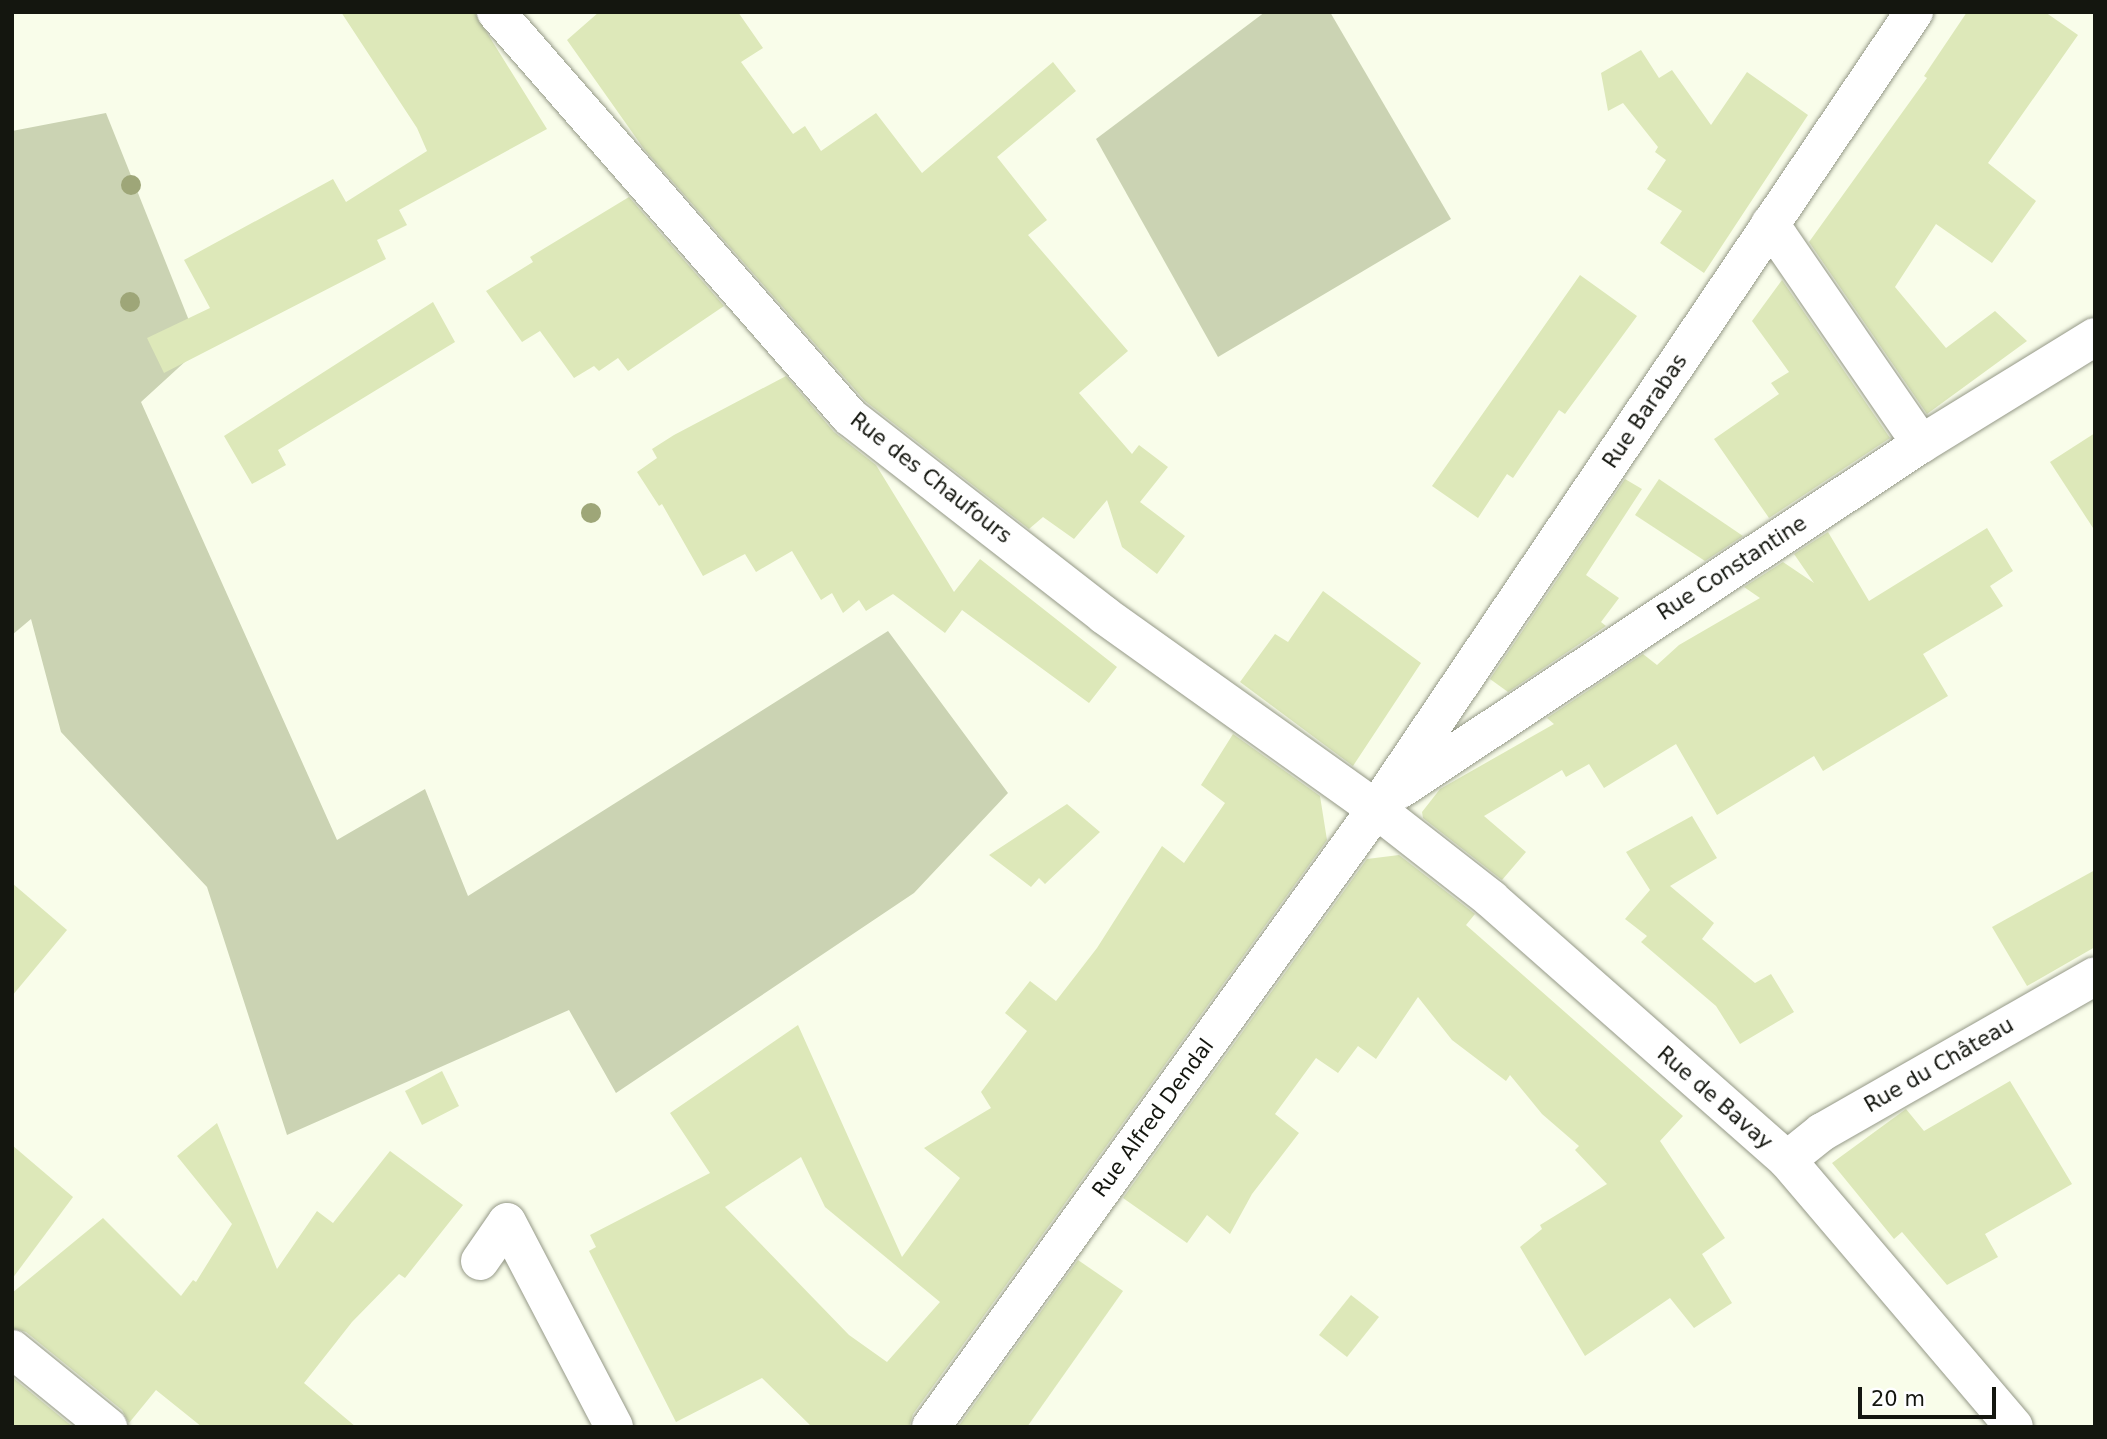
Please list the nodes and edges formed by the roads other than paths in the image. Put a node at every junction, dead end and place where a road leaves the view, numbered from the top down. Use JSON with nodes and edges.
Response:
{"nodes":[{"id":1,"x":496,"y":12,"type":"edge"},
{"id":2,"x":1914,"y":12,"type":"edge"},
{"id":3,"x":1770,"y":224,"type":"junction"},
{"id":4,"x":2095,"y":337,"type":"edge"},
{"id":5,"x":1921,"y":444,"type":"junction"},
{"id":6,"x":1376,"y":809,"type":"junction"},
{"id":7,"x":2095,"y":976,"type":"edge"},
{"id":8,"x":1787,"y":1160,"type":"junction"},
{"id":9,"x":480,"y":1261,"type":"dead end"},
{"id":10,"x":12,"y":1349,"type":"edge"},
{"id":11,"x":108,"y":1427,"type":"edge"},
{"id":12,"x":614,"y":1427,"type":"edge"},
{"id":13,"x":931,"y":1427,"type":"edge"},
{"id":14,"x":2014,"y":1427,"type":"edge"}],
"edges":[{"from":1,"to":6,"type":"street","name":"Rue des Chaufours"},
{"from":2,"to":3,"type":"street","name":"Rue Barabas"},
{"from":3,"to":5,"type":"street"},
{"from":3,"to":6,"type":"street","name":"Rue Barabas"},
{"from":4,"to":5,"type":"street","name":"Rue Constantine"},
{"from":5,"to":6,"type":"street","name":"Rue Constantine"},
{"from":6,"to":8,"type":"street","name":"Rue de Bavay"},
{"from":6,"to":13,"type":"street","name":"Rue Alfred Dendal"},
{"from":7,"to":8,"type":"street","name":"Rue du Château"},
{"from":8,"to":14,"type":"street","name":"Rue de Bavay"},
{"from":9,"to":12,"type":"street"},
{"from":10,"to":11,"type":"street"}]}
